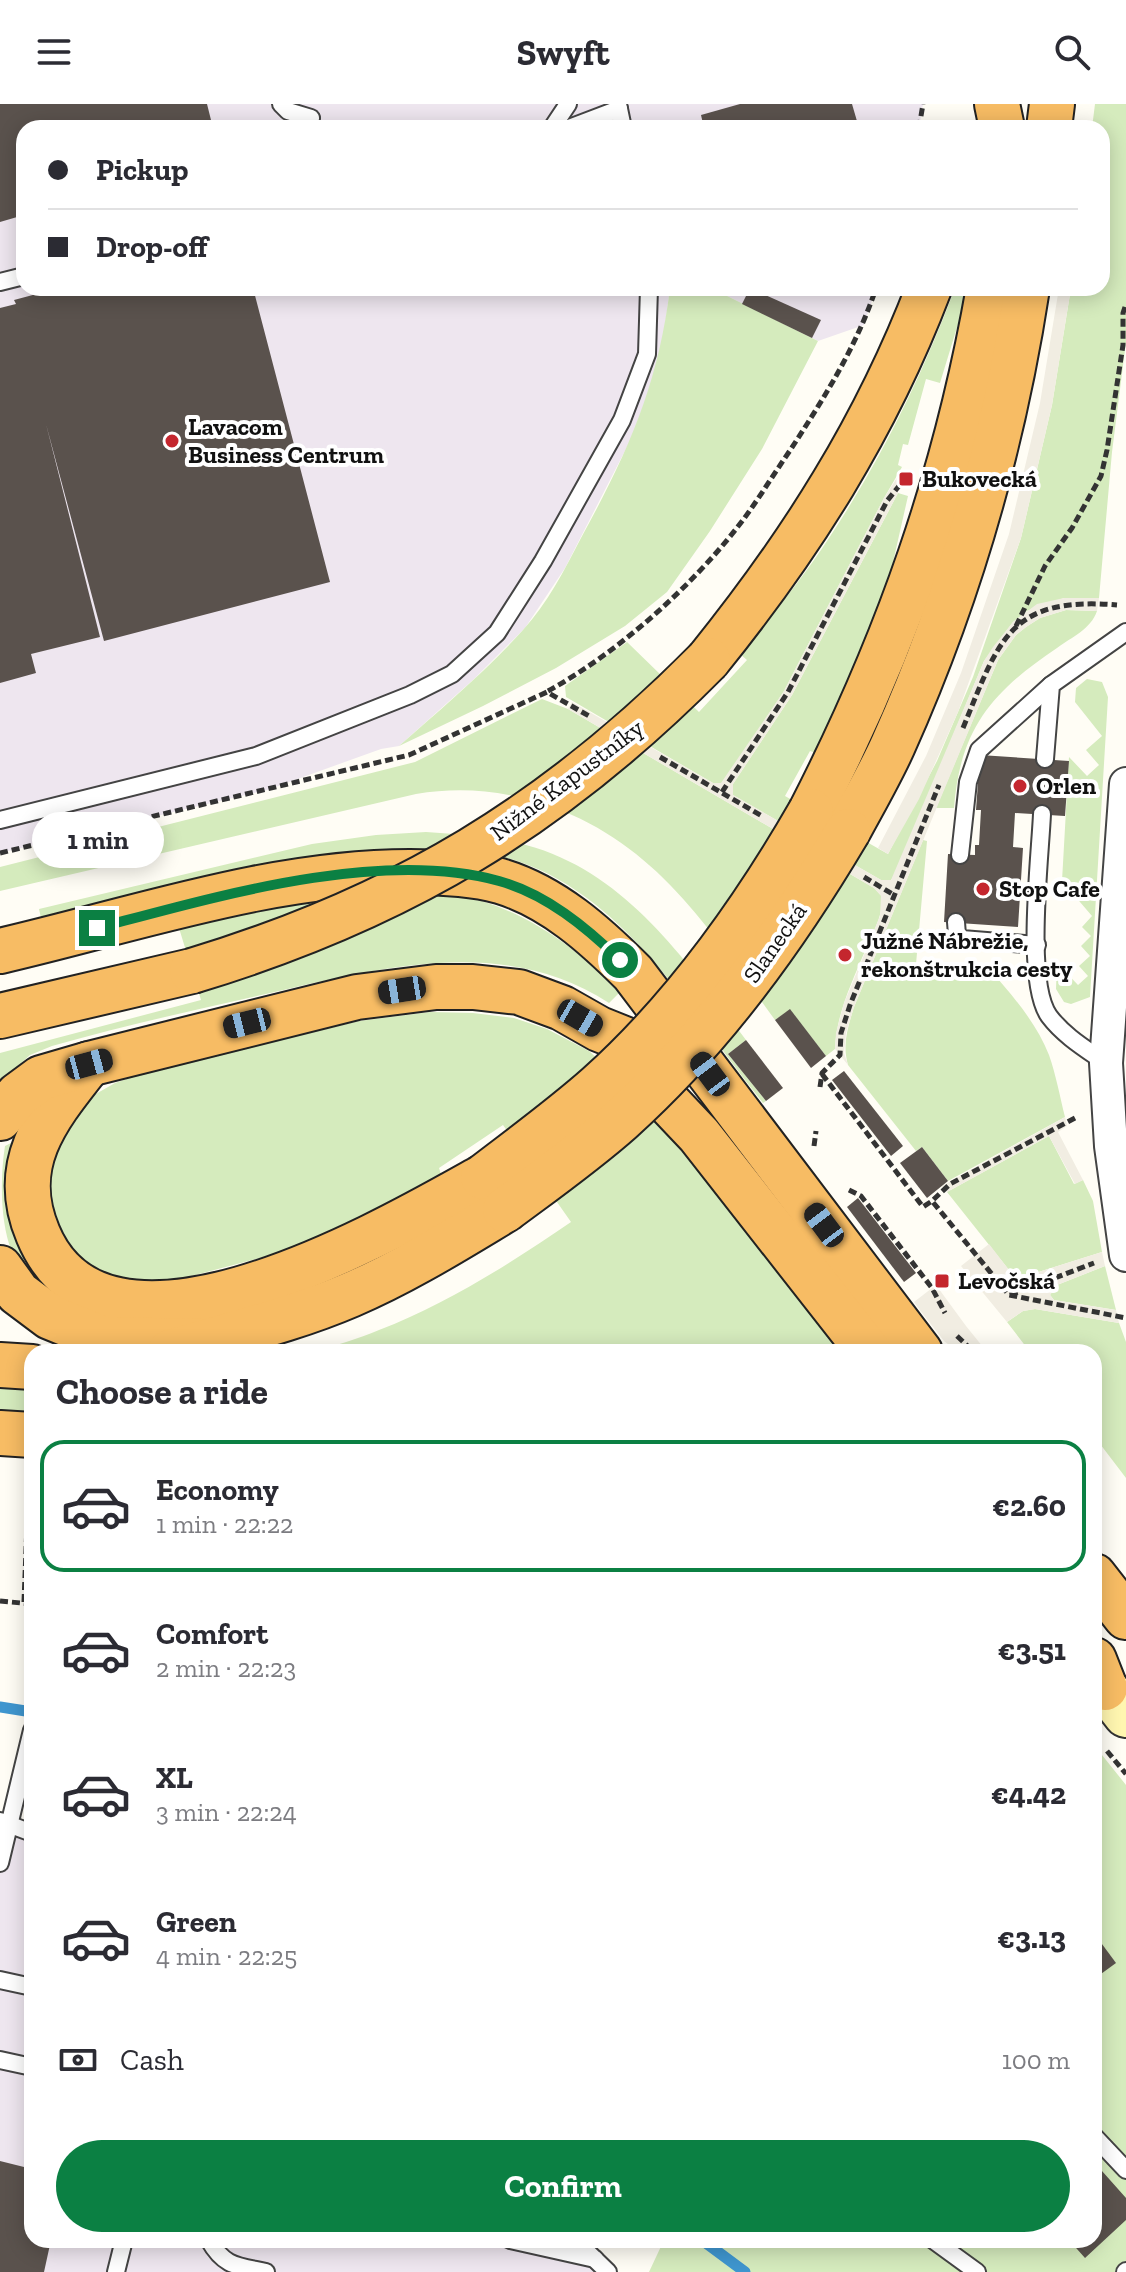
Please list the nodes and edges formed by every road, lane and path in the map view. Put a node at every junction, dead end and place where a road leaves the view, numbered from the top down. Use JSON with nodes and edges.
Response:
{"nodes":[{"id":1,"x":281,"y":104,"type":"edge"},
{"id":2,"x":618,"y":107,"type":"edge"},
{"id":3,"x":311,"y":118,"type":"dead end"},
{"id":4,"x":588,"y":120,"type":"edge"},
{"id":5,"x":649,"y":296,"type":"edge"},
{"id":6,"x":873,"y":296,"type":"edge"},
{"id":7,"x":926,"y":296,"type":"edge"},
{"id":8,"x":987,"y":296,"type":"edge"},
{"id":9,"x":1026,"y":296,"type":"edge"},
{"id":10,"x":1126,"y":304,"type":"edge"},
{"id":11,"x":906,"y":479,"type":"dead end"},
{"id":12,"x":1015,"y":629,"type":"dead end"},
{"id":13,"x":1126,"y":632,"type":"edge"},
{"id":14,"x":1051,"y":685,"type":"junction"},
{"id":15,"x":547,"y":692,"type":"junction"},
{"id":16,"x":598,"y":721,"type":"dead end"},
{"id":17,"x":653,"y":753,"type":"dead end"},
{"id":18,"x":1045,"y":759,"type":"dead end"},
{"id":19,"x":1126,"y":784,"type":"edge"},
{"id":20,"x":722,"y":792,"type":"junction"},
{"id":21,"x":1042,"y":814,"type":"dead end"},
{"id":22,"x":0,"y":820,"type":"edge"},
{"id":23,"x":822,"y":834,"type":"junction"},
{"id":24,"x":0,"y":853,"type":"edge"},
{"id":25,"x":960,"y":855,"type":"dead end"},
{"id":26,"x":956,"y":922,"type":"dead end"},
{"id":27,"x":1037,"y":945,"type":"junction"},
{"id":28,"x":0,"y":951,"type":"edge"},
{"id":29,"x":0,"y":1016,"type":"edge"},
{"id":30,"x":599,"y":1029,"type":"junction"},
{"id":31,"x":1106,"y":1063,"type":"junction"},
{"id":32,"x":89,"y":1064,"type":"junction"},
{"id":33,"x":822,"y":1073,"type":"junction"},
{"id":34,"x":710,"y":1074,"type":"junction"},
{"id":35,"x":820,"y":1087,"type":"dead end"},
{"id":36,"x":1110,"y":1100,"type":"junction"},
{"id":37,"x":0,"y":1118,"type":"edge"},
{"id":38,"x":816,"y":1131,"type":"dead end"},
{"id":39,"x":821,"y":1158,"type":"dead end"},
{"id":40,"x":844,"y":1188,"type":"dead end"},
{"id":41,"x":494,"y":1193,"type":"junction"},
{"id":42,"x":932,"y":1201,"type":"junction"},
{"id":43,"x":1115,"y":1257,"type":"edge"},
{"id":44,"x":0,"y":1268,"type":"edge"},
{"id":45,"x":994,"y":1277,"type":"junction"},
{"id":46,"x":979,"y":1289,"type":"dead end"},
{"id":47,"x":1009,"y":1295,"type":"junction"},
{"id":48,"x":1126,"y":1318,"type":"edge"},
{"id":49,"x":942,"y":1337,"type":"edge"},
{"id":50,"x":165,"y":1344,"type":"edge"},
{"id":51,"x":196,"y":1344,"type":"edge"},
{"id":52,"x":863,"y":1344,"type":"edge"},
{"id":53,"x":0,"y":1365,"type":"edge"},
{"id":54,"x":24,"y":1366,"type":"edge"},
{"id":55,"x":0,"y":1433,"type":"edge"},
{"id":56,"x":24,"y":1450,"type":"edge"},
{"id":57,"x":1102,"y":1586,"type":"edge"},
{"id":58,"x":0,"y":1601,"type":"edge"},
{"id":59,"x":24,"y":1602,"type":"edge"},
{"id":60,"x":1126,"y":1617,"type":"edge"},
{"id":61,"x":24,"y":1765,"type":"edge"},
{"id":62,"x":5,"y":1823,"type":"edge"},
{"id":63,"x":24,"y":1830,"type":"edge"},
{"id":64,"x":0,"y":1863,"type":"edge"},
{"id":65,"x":0,"y":1980,"type":"edge"},
{"id":66,"x":24,"y":1985,"type":"edge"},
{"id":67,"x":0,"y":2060,"type":"edge"},
{"id":68,"x":24,"y":2065,"type":"edge"},
{"id":69,"x":1102,"y":2144,"type":"edge"},
{"id":70,"x":1126,"y":2170,"type":"edge"},
{"id":71,"x":122,"y":2248,"type":"edge"},
{"id":72,"x":214,"y":2248,"type":"edge"},
{"id":73,"x":546,"y":2248,"type":"edge"},
{"id":74,"x":583,"y":2248,"type":"edge"},
{"id":75,"x":944,"y":2248,"type":"edge"},
{"id":76,"x":595,"y":2259,"type":"junction"},
{"id":77,"x":116,"y":2272,"type":"edge"},
{"id":78,"x":266,"y":2272,"type":"edge"},
{"id":79,"x":608,"y":2272,"type":"edge"},
{"id":80,"x":977,"y":2272,"type":"edge"}],
"edges":[{"from":1,"to":3,"type":"lane"},
{"from":2,"to":4,"type":"lane"},
{"from":5,"to":22,"type":"lane"},
{"from":6,"to":15,"type":"path"},
{"from":7,"to":29,"type":"highway","name":"Nižné Kapustníky","bridge":true},
{"from":8,"to":23,"type":"highway"},
{"from":9,"to":23,"type":"highway"},
{"from":10,"to":12,"type":"path"},
{"from":11,"to":20,"type":"path"},
{"from":13,"to":14,"type":"lane"},
{"from":14,"to":18,"type":"lane"},
{"from":14,"to":25,"type":"lane"},
{"from":15,"to":16,"type":"path"},
{"from":15,"to":24,"type":"path"},
{"from":17,"to":20,"type":"path"},
{"from":19,"to":31,"type":"street"},
{"from":20,"to":23,"type":"path"},
{"from":21,"to":27,"type":"lane"},
{"from":23,"to":33,"type":"path"},
{"from":23,"to":41,"type":"highway","bridge":true},
{"from":26,"to":27,"type":"lane"},
{"from":27,"to":31,"type":"lane"},
{"from":28,"to":34,"type":"highway"},
{"from":30,"to":32,"type":"highway"},
{"from":30,"to":34,"type":"highway"},
{"from":30,"to":52,"type":"highway"},
{"from":31,"to":36,"type":"street"},
{"from":32,"to":37,"type":"highway"},
{"from":32,"to":41,"type":"highway"},
{"from":33,"to":35,"type":"path"},
{"from":33,"to":42,"type":"path"},
{"from":34,"to":49,"type":"highway"},
{"from":36,"to":42,"type":"path"},
{"from":36,"to":43,"type":"street"},
{"from":38,"to":39,"type":"path"},
{"from":40,"to":49,"type":"path"},
{"from":41,"to":51,"type":"highway"},
{"from":42,"to":45,"type":"path"},
{"from":43,"to":47,"type":"path"},
{"from":44,"to":50,"type":"highway"},
{"from":45,"to":46,"type":"path"},
{"from":45,"to":47,"type":"path"},
{"from":47,"to":48,"type":"path"},
{"from":53,"to":54,"type":"highway"},
{"from":55,"to":56,"type":"highway"},
{"from":57,"to":60,"type":"highway"},
{"from":58,"to":59,"type":"path"},
{"from":61,"to":62,"type":"lane"},
{"from":62,"to":63,"type":"lane"},
{"from":62,"to":64,"type":"lane"},
{"from":65,"to":66,"type":"lane"},
{"from":67,"to":68,"type":"lane"},
{"from":69,"to":70,"type":"lane"},
{"from":71,"to":77,"type":"lane"},
{"from":72,"to":78,"type":"lane"},
{"from":73,"to":76,"type":"lane"},
{"from":74,"to":76,"type":"lane"},
{"from":75,"to":80,"type":"lane"},
{"from":76,"to":79,"type":"lane"}]}
